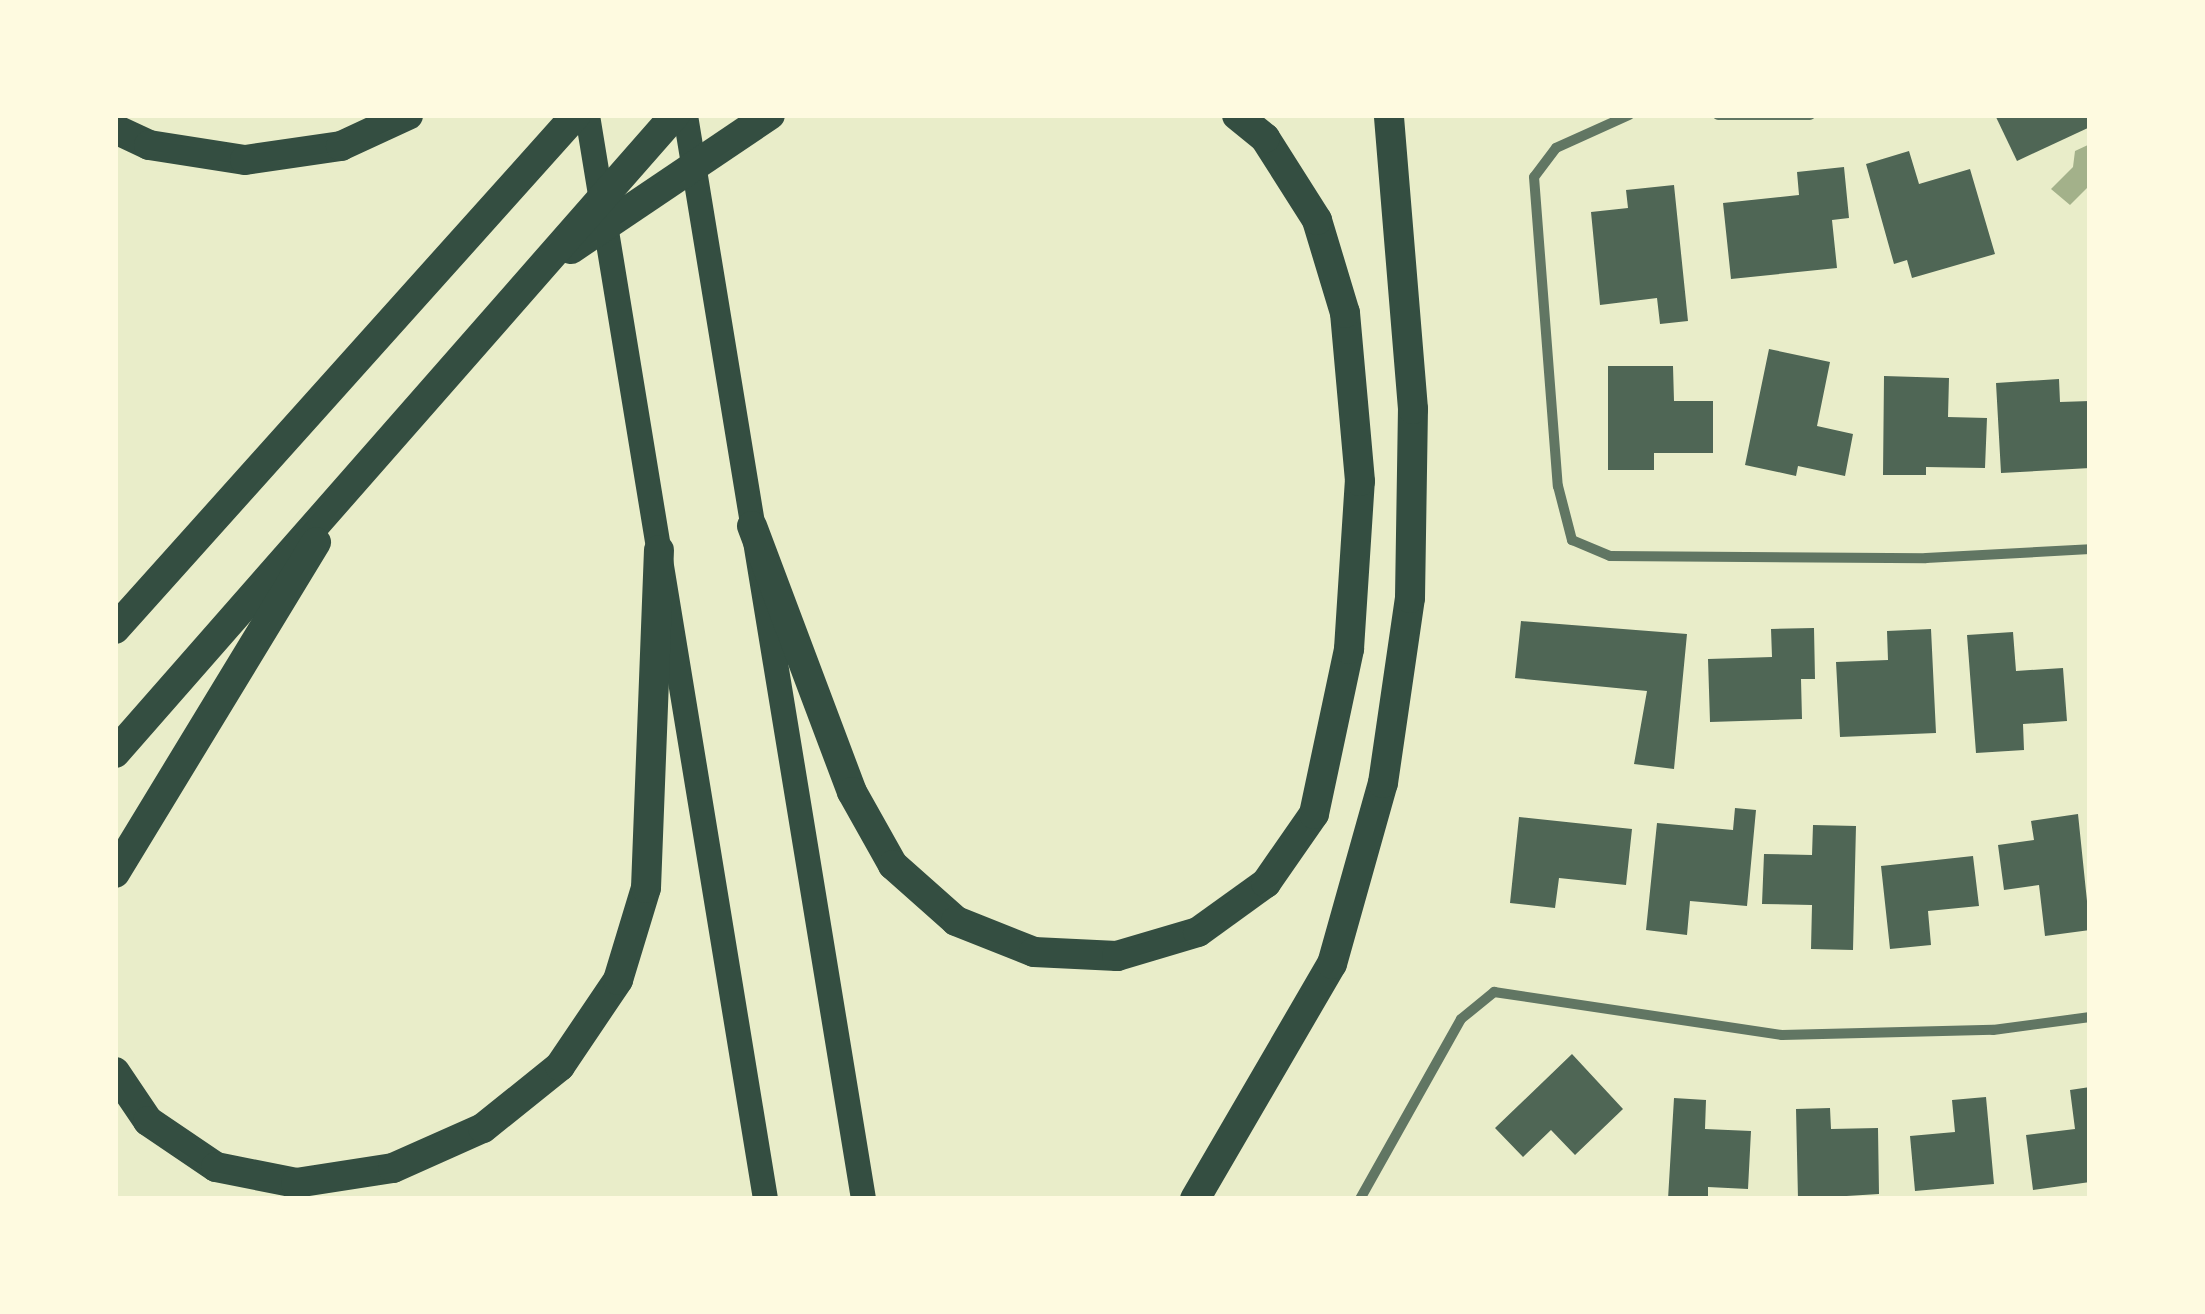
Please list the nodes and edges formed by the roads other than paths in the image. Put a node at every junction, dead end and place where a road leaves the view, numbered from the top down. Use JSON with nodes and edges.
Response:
{"nodes":[{"id":1,"x":408,"y":115,"type":"edge"},
{"id":2,"x":576,"y":115,"type":"edge"},
{"id":3,"x":587,"y":115,"type":"edge"},
{"id":4,"x":674,"y":115,"type":"edge"},
{"id":5,"x":685,"y":115,"type":"edge"},
{"id":6,"x":770,"y":115,"type":"edge"},
{"id":7,"x":1237,"y":115,"type":"edge"},
{"id":8,"x":1389,"y":115,"type":"edge"},
{"id":9,"x":1630,"y":115,"type":"edge"},
{"id":10,"x":1718,"y":115,"type":"edge"},
{"id":11,"x":1810,"y":115,"type":"edge"},
{"id":12,"x":115,"y":129,"type":"edge"},
{"id":13,"x":535,"y":273,"type":"junction"},
{"id":14,"x":354,"y":478,"type":"junction"},
{"id":15,"x":752,"y":526,"type":"junction"},
{"id":16,"x":2090,"y":549,"type":"edge"},
{"id":17,"x":659,"y":550,"type":"junction"},
{"id":18,"x":115,"y":629,"type":"edge"},
{"id":19,"x":115,"y":752,"type":"edge"},
{"id":20,"x":115,"y":873,"type":"edge"},
{"id":21,"x":2090,"y":1017,"type":"edge"},
{"id":22,"x":115,"y":1072,"type":"edge"},
{"id":23,"x":765,"y":1199,"type":"edge"},
{"id":24,"x":863,"y":1199,"type":"edge"},
{"id":25,"x":1195,"y":1199,"type":"edge"},
{"id":26,"x":1360,"y":1199,"type":"edge"}],
"edges":[{"from":1,"to":12,"type":"highway"},
{"from":2,"to":18,"type":"highway"},
{"from":3,"to":17,"type":"main road"},
{"from":4,"to":13,"type":"highway"},
{"from":5,"to":15,"type":"main road"},
{"from":6,"to":13,"type":"highway"},
{"from":7,"to":15,"type":"highway"},
{"from":8,"to":25,"type":"highway"},
{"from":9,"to":16,"type":"street"},
{"from":10,"to":11,"type":"street"},
{"from":13,"to":14,"type":"highway"},
{"from":14,"to":19,"type":"highway"},
{"from":14,"to":20,"type":"highway"},
{"from":15,"to":24,"type":"main road"},
{"from":17,"to":22,"type":"highway"},
{"from":17,"to":23,"type":"main road"},
{"from":21,"to":26,"type":"street"}]}
